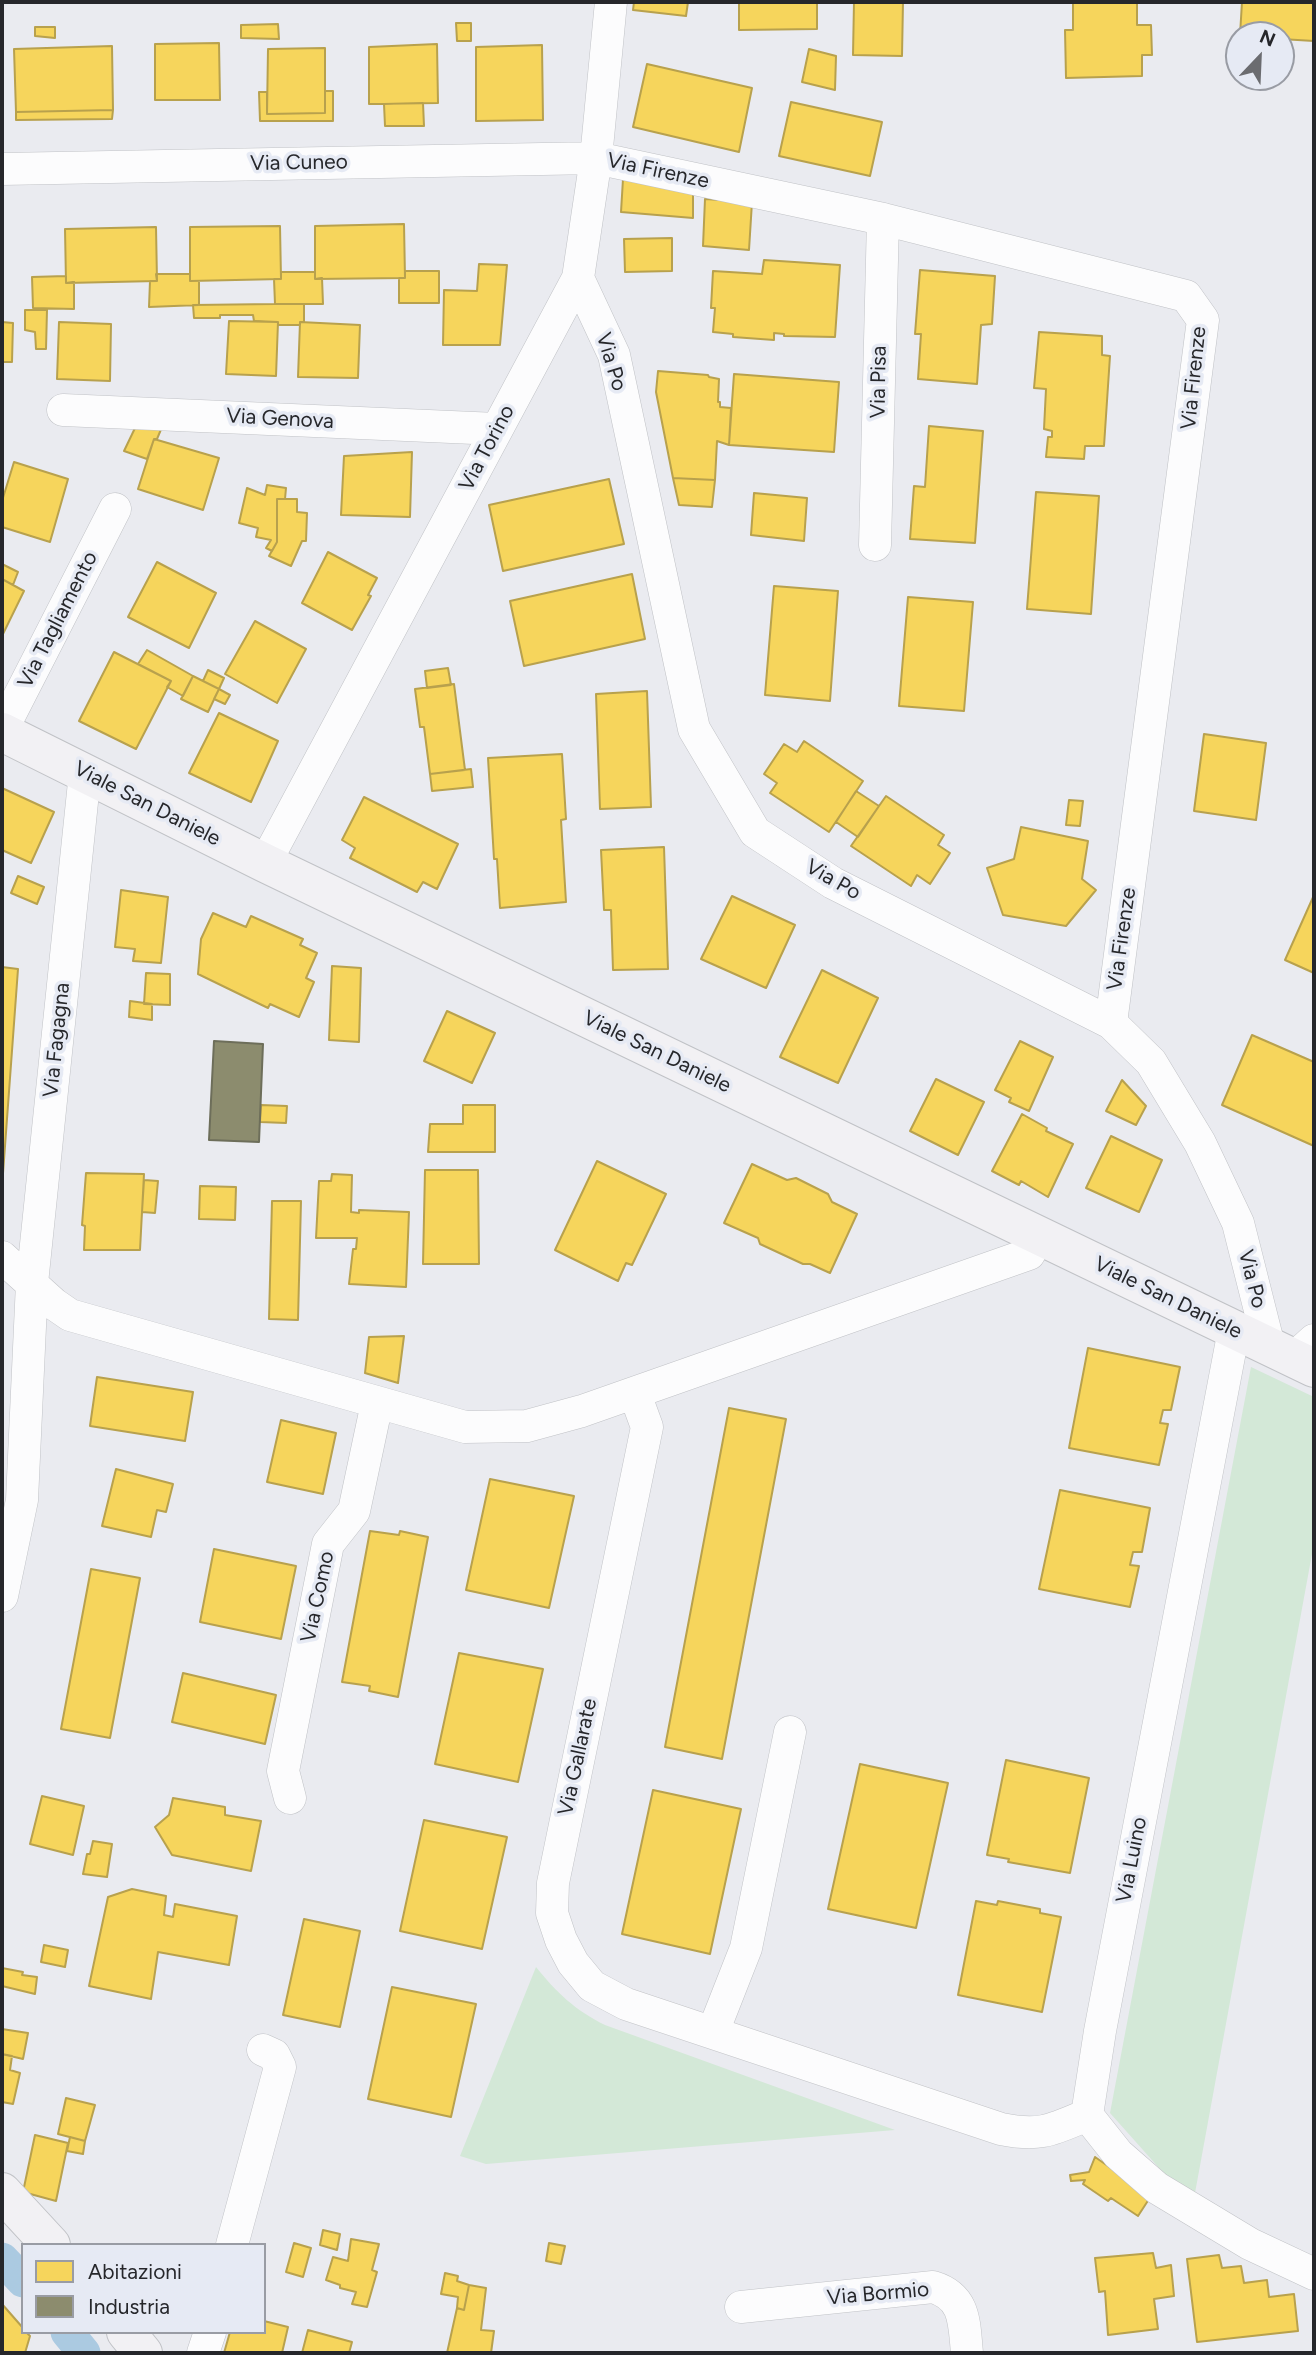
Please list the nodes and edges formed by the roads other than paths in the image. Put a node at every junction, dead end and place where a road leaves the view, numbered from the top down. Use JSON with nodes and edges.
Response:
{"nodes":[{"id":1,"x":611,"y":2,"type":"edge"},
{"id":2,"x":596,"y":158,"type":"junction"},
{"id":3,"x":2,"y":169,"type":"edge"},
{"id":4,"x":883,"y":219,"type":"junction"},
{"id":5,"x":578,"y":278,"type":"junction"},
{"id":6,"x":63,"y":410,"type":"dead end"},
{"id":7,"x":497,"y":429,"type":"junction"},
{"id":8,"x":115,"y":509,"type":"dead end"},
{"id":9,"x":875,"y":544,"type":"dead end"},
{"id":10,"x":2,"y":731,"type":"edge"},
{"id":11,"x":85,"y":773,"type":"junction"},
{"id":12,"x":265,"y":863,"type":"junction"},
{"id":13,"x":1111,"y":1023,"type":"junction"},
{"id":14,"x":1039,"y":1236,"type":"junction"},
{"id":15,"x":2,"y":1257,"type":"edge"},
{"id":16,"x":32,"y":1295,"type":"junction"},
{"id":17,"x":1234,"y":1330,"type":"junction"},
{"id":18,"x":1298,"y":1353,"type":"edge"},
{"id":19,"x":635,"y":1394,"type":"junction"},
{"id":20,"x":377,"y":1403,"type":"junction"},
{"id":21,"x":2,"y":1596,"type":"edge"},
{"id":22,"x":790,"y":1732,"type":"dead end"},
{"id":23,"x":289,"y":1798,"type":"dead end"},
{"id":24,"x":713,"y":2032,"type":"junction"},
{"id":25,"x":263,"y":2050,"type":"dead end"},
{"id":26,"x":1087,"y":2115,"type":"junction"},
{"id":27,"x":2,"y":2192,"type":"edge"},
{"id":28,"x":49,"y":2243,"type":"edge"},
{"id":29,"x":233,"y":2243,"type":"edge"},
{"id":30,"x":1314,"y":2274,"type":"edge"},
{"id":31,"x":741,"y":2307,"type":"dead end"},
{"id":32,"x":128,"y":2334,"type":"edge"},
{"id":33,"x":209,"y":2334,"type":"edge"},
{"id":34,"x":144,"y":2353,"type":"edge"},
{"id":35,"x":203,"y":2353,"type":"edge"},
{"id":36,"x":967,"y":2353,"type":"edge"}],
"edges":[{"from":1,"to":2,"type":"street","name":"Via Torino"},
{"from":2,"to":3,"type":"street","name":"Via Cuneo"},
{"from":2,"to":4,"type":"street","name":"Via Firenze"},
{"from":2,"to":5,"type":"street","name":"Via Torino"},
{"from":4,"to":9,"type":"street","name":"Via Pisa"},
{"from":4,"to":13,"type":"street","name":"Via Firenze"},
{"from":5,"to":7,"type":"street","name":"Via Torino"},
{"from":5,"to":13,"type":"street","name":"Via Po"},
{"from":6,"to":7,"type":"street","name":"Via Genova"},
{"from":7,"to":12,"type":"street","name":"Via Torino"},
{"from":8,"to":10,"type":"street","name":"Via Tagliamento"},
{"from":10,"to":11,"type":"street","name":"Viale San Daniele"},
{"from":11,"to":12,"type":"street","name":"Viale San Daniele"},
{"from":11,"to":16,"type":"street","name":"Via Fagagna"},
{"from":12,"to":14,"type":"street","name":"Viale San Daniele"},
{"from":13,"to":18,"type":"street","name":"Via Po"},
{"from":14,"to":17,"type":"street","name":"Viale San Daniele"},
{"from":14,"to":19,"type":"street"},
{"from":15,"to":16,"type":"street"},
{"from":16,"to":20,"type":"street"},
{"from":16,"to":21,"type":"street"},
{"from":17,"to":18,"type":"street","name":"Viale San Daniele"},
{"from":17,"to":26,"type":"street","name":"Via Luino"},
{"from":19,"to":20,"type":"street"},
{"from":19,"to":24,"type":"street","name":"Via Gallarate"},
{"from":20,"to":23,"type":"street","name":"Via Como"},
{"from":22,"to":24,"type":"street"},
{"from":24,"to":26,"type":"street","name":"Via Gallarate"},
{"from":25,"to":29,"type":"street"},
{"from":26,"to":30,"type":"street"},
{"from":27,"to":28,"type":"street"},
{"from":31,"to":36,"type":"street","name":"Via Bormio"},
{"from":32,"to":34,"type":"street"},
{"from":33,"to":35,"type":"street"}]}
